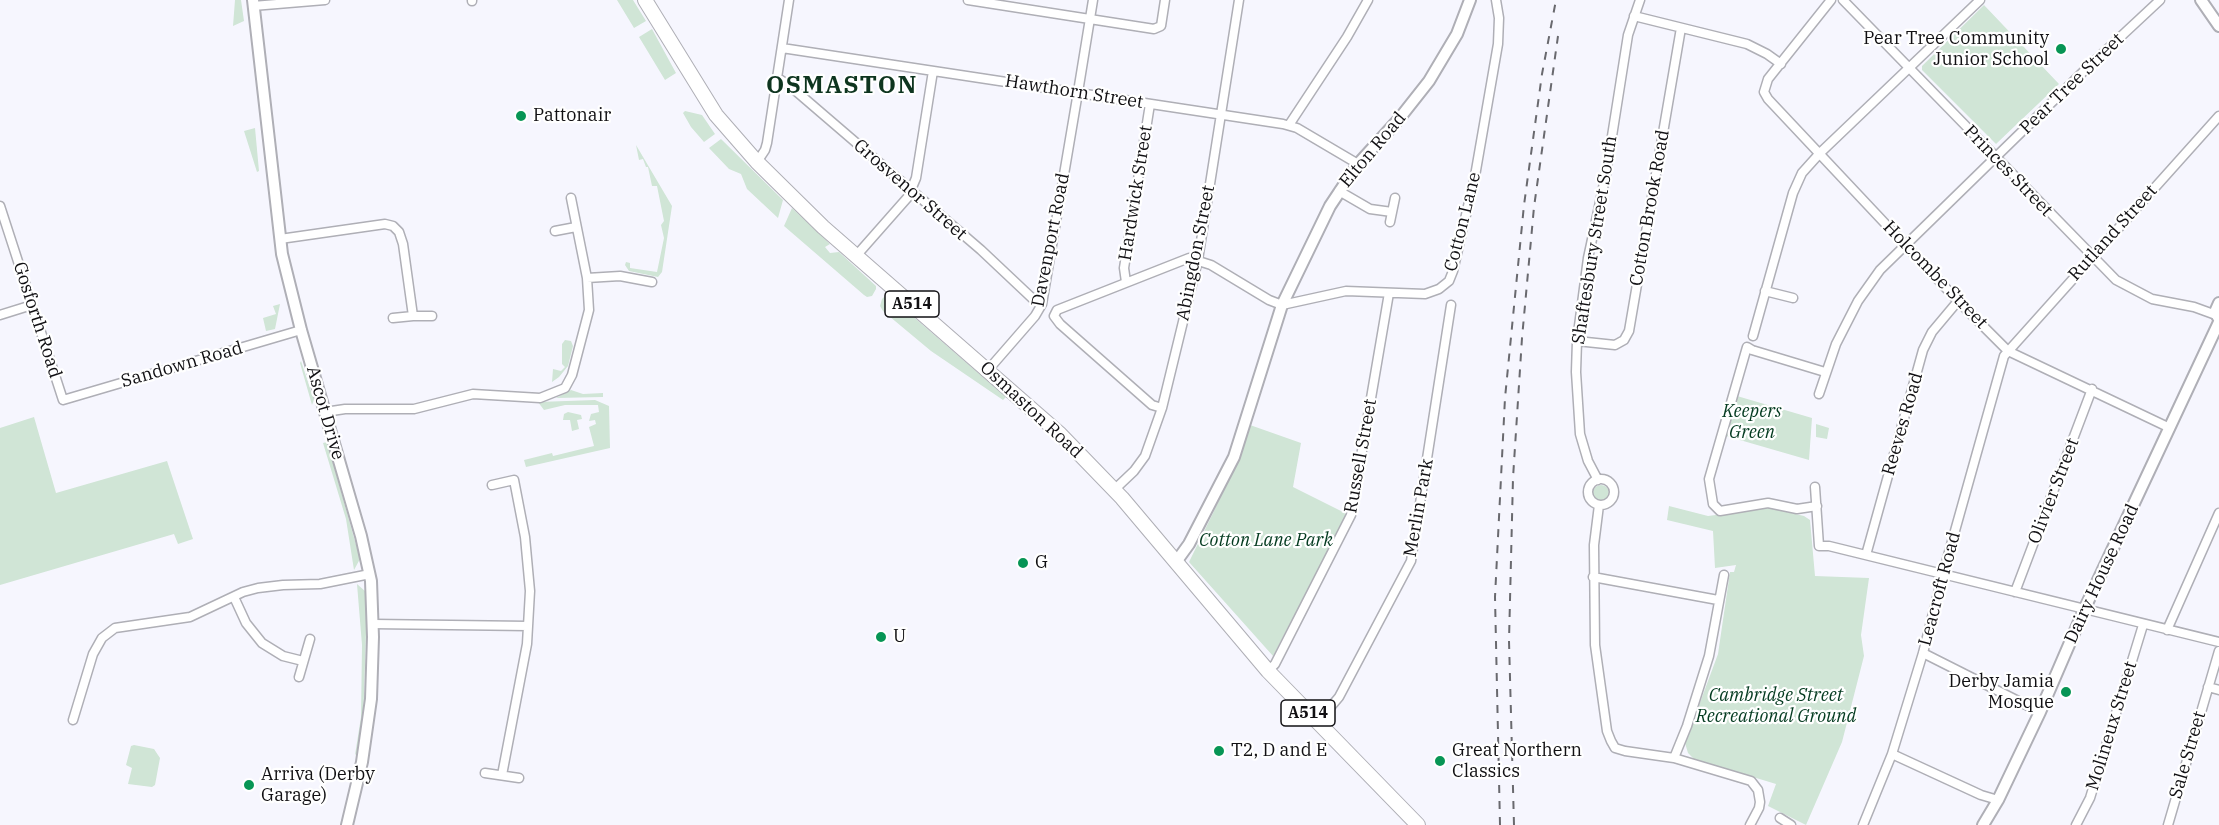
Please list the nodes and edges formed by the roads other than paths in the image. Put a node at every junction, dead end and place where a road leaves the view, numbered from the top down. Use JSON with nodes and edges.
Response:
{"nodes":[{"id":1,"x":325,"y":0,"type":"edge"},
{"id":2,"x":645,"y":0,"type":"edge"},
{"id":3,"x":789,"y":0,"type":"edge"},
{"id":4,"x":968,"y":0,"type":"edge"},
{"id":5,"x":1093,"y":0,"type":"edge"},
{"id":6,"x":1165,"y":0,"type":"edge"},
{"id":7,"x":1239,"y":0,"type":"edge"},
{"id":8,"x":1368,"y":0,"type":"edge"},
{"id":9,"x":1470,"y":0,"type":"edge"},
{"id":10,"x":1496,"y":0,"type":"edge"},
{"id":11,"x":1640,"y":0,"type":"edge"},
{"id":12,"x":1831,"y":0,"type":"edge"},
{"id":13,"x":1843,"y":0,"type":"edge"},
{"id":14,"x":1980,"y":0,"type":"edge"},
{"id":15,"x":2160,"y":0,"type":"edge"},
{"id":16,"x":2201,"y":0,"type":"edge"},
{"id":17,"x":253,"y":3,"type":"edge"},
{"id":18,"x":1008,"y":3,"type":"edge"},
{"id":19,"x":1634,"y":16,"type":"junction"},
{"id":20,"x":1090,"y":20,"type":"junction"},
{"id":21,"x":2219,"y":26,"type":"edge"},
{"id":22,"x":1681,"y":28,"type":"junction"},
{"id":23,"x":782,"y":48,"type":"junction"},
{"id":24,"x":1781,"y":64,"type":"junction"},
{"id":25,"x":1909,"y":69,"type":"junction"},
{"id":26,"x":933,"y":71,"type":"junction"},
{"id":27,"x":777,"y":79,"type":"junction"},
{"id":28,"x":1078,"y":92,"type":"junction"},
{"id":29,"x":1150,"y":104,"type":"junction"},
{"id":30,"x":1221,"y":115,"type":"junction"},
{"id":31,"x":2219,"y":116,"type":"edge"},
{"id":32,"x":1289,"y":125,"type":"junction"},
{"id":33,"x":1820,"y":153,"type":"junction"},
{"id":34,"x":1996,"y":158,"type":"junction"},
{"id":35,"x":757,"y":162,"type":"junction"},
{"id":36,"x":1358,"y":164,"type":"junction"},
{"id":37,"x":910,"y":191,"type":"junction"},
{"id":38,"x":1339,"y":191,"type":"junction"},
{"id":39,"x":571,"y":198,"type":"dead end"},
{"id":40,"x":1395,"y":198,"type":"dead end"},
{"id":41,"x":0,"y":206,"type":"edge"},
{"id":42,"x":1392,"y":212,"type":"junction"},
{"id":43,"x":1390,"y":222,"type":"dead end"},
{"id":44,"x":576,"y":227,"type":"junction"},
{"id":45,"x":555,"y":231,"type":"dead end"},
{"id":46,"x":279,"y":239,"type":"junction"},
{"id":47,"x":1905,"y":244,"type":"junction"},
{"id":48,"x":856,"y":256,"type":"junction"},
{"id":49,"x":2092,"y":256,"type":"junction"},
{"id":50,"x":1198,"y":260,"type":"junction"},
{"id":51,"x":587,"y":278,"type":"junction"},
{"id":52,"x":652,"y":282,"type":"dead end"},
{"id":53,"x":1126,"y":282,"type":"junction"},
{"id":54,"x":1765,"y":291,"type":"junction"},
{"id":55,"x":1389,"y":293,"type":"junction"},
{"id":56,"x":1793,"y":298,"type":"dead end"},
{"id":57,"x":1958,"y":301,"type":"junction"},
{"id":58,"x":2219,"y":303,"type":"edge"},
{"id":59,"x":32,"y":304,"type":"junction"},
{"id":60,"x":1042,"y":304,"type":"junction"},
{"id":61,"x":1282,"y":305,"type":"junction"},
{"id":62,"x":1451,"y":305,"type":"dead end"},
{"id":63,"x":2194,"y":307,"type":"junction"},
{"id":64,"x":0,"y":315,"type":"edge"},
{"id":65,"x":413,"y":316,"type":"junction"},
{"id":66,"x":432,"y":316,"type":"dead end"},
{"id":67,"x":393,"y":318,"type":"dead end"},
{"id":68,"x":2218,"y":319,"type":"edge"},
{"id":69,"x":301,"y":330,"type":"junction"},
{"id":70,"x":1753,"y":336,"type":"dead end"},
{"id":71,"x":1577,"y":341,"type":"junction"},
{"id":72,"x":2008,"y":351,"type":"junction"},
{"id":73,"x":988,"y":370,"type":"junction"},
{"id":74,"x":1826,"y":372,"type":"junction"},
{"id":75,"x":2092,"y":389,"type":"junction"},
{"id":76,"x":1819,"y":394,"type":"dead end"},
{"id":77,"x":63,"y":400,"type":"joint"},
{"id":78,"x":1162,"y":408,"type":"junction"},
{"id":79,"x":325,"y":412,"type":"junction"},
{"id":80,"x":2170,"y":428,"type":"junction"},
{"id":81,"x":1598,"y":480,"type":"junction"},
{"id":82,"x":492,"y":485,"type":"dead end"},
{"id":83,"x":1815,"y":487,"type":"dead end"},
{"id":84,"x":1114,"y":490,"type":"junction"},
{"id":85,"x":1599,"y":505,"type":"junction"},
{"id":86,"x":1817,"y":506,"type":"junction"},
{"id":87,"x":2219,"y":513,"type":"edge"},
{"id":88,"x":1866,"y":555,"type":"junction"},
{"id":89,"x":1176,"y":562,"type":"junction"},
{"id":90,"x":370,"y":574,"type":"junction"},
{"id":91,"x":1724,"y":575,"type":"dead end"},
{"id":92,"x":1943,"y":575,"type":"junction"},
{"id":93,"x":1593,"y":577,"type":"junction"},
{"id":94,"x":2015,"y":592,"type":"junction"},
{"id":95,"x":234,"y":597,"type":"junction"},
{"id":96,"x":1718,"y":600,"type":"junction"},
{"id":97,"x":2084,"y":610,"type":"junction"},
{"id":98,"x":373,"y":624,"type":"junction"},
{"id":99,"x":2143,"y":625,"type":"junction"},
{"id":100,"x":528,"y":626,"type":"junction"},
{"id":101,"x":2166,"y":630,"type":"junction"},
{"id":102,"x":310,"y":639,"type":"dead end"},
{"id":103,"x":2219,"y":642,"type":"edge"},
{"id":104,"x":2219,"y":651,"type":"edge"},
{"id":105,"x":1923,"y":654,"type":"junction"},
{"id":106,"x":303,"y":661,"type":"junction"},
{"id":107,"x":1268,"y":671,"type":"junction"},
{"id":108,"x":299,"y":677,"type":"dead end"},
{"id":109,"x":2208,"y":687,"type":"junction"},
{"id":110,"x":2219,"y":690,"type":"edge"},
{"id":111,"x":2040,"y":712,"type":"junction"},
{"id":112,"x":73,"y":720,"type":"dead end"},
{"id":113,"x":1317,"y":723,"type":"junction"},
{"id":114,"x":1892,"y":754,"type":"junction"},
{"id":115,"x":1674,"y":758,"type":"junction"},
{"id":116,"x":485,"y":773,"type":"dead end"},
{"id":117,"x":502,"y":775,"type":"junction"},
{"id":118,"x":519,"y":778,"type":"dead end"},
{"id":119,"x":1998,"y":800,"type":"junction"},
{"id":120,"x":1780,"y":819,"type":"dead end"},
{"id":121,"x":347,"y":825,"type":"edge"},
{"id":122,"x":1418,"y":825,"type":"edge"},
{"id":123,"x":1750,"y":825,"type":"edge"},
{"id":124,"x":1791,"y":825,"type":"edge"},
{"id":125,"x":1863,"y":825,"type":"edge"},
{"id":126,"x":1983,"y":825,"type":"edge"},
{"id":127,"x":2076,"y":825,"type":"edge"},
{"id":128,"x":2168,"y":825,"type":"edge"}],
"edges":[{"from":1,"to":17,"type":"street"},
{"from":2,"to":35,"type":"main road","name":"Osmaston Road","number":"A514"},
{"from":3,"to":23,"type":"street"},
{"from":4,"to":18,"type":"street"},
{"from":5,"to":20,"type":"street","name":"Davenport Road"},
{"from":6,"to":20,"type":"street"},
{"from":7,"to":30,"type":"street","name":"Abingdon Street"},
{"from":8,"to":32,"type":"street"},
{"from":9,"to":36,"type":"street","name":"Elton Road"},
{"from":10,"to":55,"type":"street","name":"Cotton Lane"},
{"from":11,"to":19,"type":"street","name":"Shaftesbury Street South"},
{"from":12,"to":24,"type":"street","name":"Holcombe Street"},
{"from":13,"to":25,"type":"street","name":"Princes Street"},
{"from":14,"to":25,"type":"street"},
{"from":15,"to":34,"type":"street","name":"Pear Tree Street"},
{"from":16,"to":21,"type":"street"},
{"from":17,"to":46,"type":"street","name":"Ascot Drive"},
{"from":18,"to":20,"type":"street"},
{"from":19,"to":22,"type":"street"},
{"from":19,"to":71,"type":"street","name":"Shaftesbury Street South"},
{"from":20,"to":28,"type":"street","name":"Davenport Road"},
{"from":22,"to":24,"type":"street"},
{"from":22,"to":71,"type":"street","name":"Cotton Brook Road"},
{"from":23,"to":26,"type":"street","name":"Hawthorn Street"},
{"from":23,"to":27,"type":"street"},
{"from":24,"to":33,"type":"street","name":"Holcombe Street"},
{"from":25,"to":33,"type":"street"},
{"from":25,"to":34,"type":"street","name":"Princes Street"},
{"from":26,"to":28,"type":"street","name":"Hawthorn Street"},
{"from":26,"to":37,"type":"street"},
{"from":27,"to":35,"type":"street"},
{"from":27,"to":37,"type":"street","name":"Grosvenor Street"},
{"from":28,"to":29,"type":"street","name":"Hawthorn Street"},
{"from":28,"to":60,"type":"street","name":"Davenport Road"},
{"from":29,"to":30,"type":"street","name":"Hawthorn Street"},
{"from":29,"to":53,"type":"street","name":"Hardwick Street"},
{"from":30,"to":32,"type":"street","name":"Hawthorn Street"},
{"from":30,"to":50,"type":"street","name":"Abingdon Street"},
{"from":31,"to":49,"type":"street","name":"Rutland Street"},
{"from":32,"to":36,"type":"street","name":"Hawthorn Street"},
{"from":33,"to":47,"type":"street","name":"Holcombe Street"},
{"from":33,"to":54,"type":"street"},
{"from":34,"to":47,"type":"street","name":"Pear Tree Street"},
{"from":34,"to":49,"type":"street","name":"Princes Street"},
{"from":35,"to":48,"type":"main road","name":"Osmaston Road","number":"A514"},
{"from":36,"to":38,"type":"street","name":"Elton Road"},
{"from":37,"to":48,"type":"street"},
{"from":37,"to":60,"type":"street","name":"Grosvenor Street"},
{"from":38,"to":42,"type":"street"},
{"from":38,"to":61,"type":"street","name":"Elton Road"},
{"from":39,"to":44,"type":"street"},
{"from":40,"to":42,"type":"street"},
{"from":41,"to":59,"type":"street","name":"Gosforth Road"},
{"from":42,"to":43,"type":"street"},
{"from":44,"to":45,"type":"street"},
{"from":44,"to":51,"type":"street"},
{"from":46,"to":65,"type":"street"},
{"from":46,"to":69,"type":"street","name":"Ascot Drive"},
{"from":47,"to":57,"type":"street","name":"Holcombe Street"},
{"from":47,"to":74,"type":"street","name":"Pear Tree Street"},
{"from":48,"to":73,"type":"main road","name":"Osmaston Road","number":"A514"},
{"from":49,"to":63,"type":"street","name":"Princes Street"},
{"from":49,"to":72,"type":"street","name":"Rutland Street"},
{"from":50,"to":53,"type":"street"},
{"from":50,"to":61,"type":"street"},
{"from":50,"to":78,"type":"street","name":"Abingdon Street"},
{"from":51,"to":52,"type":"street"},
{"from":51,"to":79,"type":"street"},
{"from":53,"to":78,"type":"street"},
{"from":54,"to":56,"type":"street"},
{"from":54,"to":70,"type":"street"},
{"from":55,"to":61,"type":"street","name":"Cotton Lane"},
{"from":55,"to":107,"type":"street","name":"Russell Street"},
{"from":57,"to":72,"type":"street","name":"Holcombe Street"},
{"from":57,"to":88,"type":"street","name":"Reeves Road"},
{"from":58,"to":63,"type":"street","name":"Princes Street"},
{"from":58,"to":68,"type":"street","name":"Dairy House Road"},
{"from":59,"to":64,"type":"street"},
{"from":59,"to":77,"type":"street","name":"Gosforth Road"},
{"from":60,"to":73,"type":"street","name":"Davenport Road"},
{"from":61,"to":89,"type":"street"},
{"from":62,"to":113,"type":"street","name":"Merlin Park"},
{"from":63,"to":68,"type":"street","name":"Princes Street"},
{"from":65,"to":66,"type":"street"},
{"from":65,"to":67,"type":"street"},
{"from":68,"to":80,"type":"street","name":"Dairy House Road"},
{"from":69,"to":77,"type":"street","name":"Sandown Road"},
{"from":69,"to":79,"type":"street","name":"Ascot Drive"},
{"from":71,"to":81,"type":"street","name":"Shaftesbury Street South"},
{"from":72,"to":75,"type":"street","name":"Holcombe Street"},
{"from":72,"to":92,"type":"street","name":"Leacroft Road"},
{"from":73,"to":84,"type":"main road","name":"Osmaston Road","number":"A514"},
{"from":74,"to":76,"type":"street","name":"Pear Tree Street"},
{"from":74,"to":86,"type":"street"},
{"from":75,"to":80,"type":"street","name":"Holcombe Street"},
{"from":75,"to":94,"type":"street","name":"Olivier Street"},
{"from":78,"to":84,"type":"street","name":"Abingdon Street"},
{"from":79,"to":90,"type":"street","name":"Ascot Drive"},
{"from":80,"to":97,"type":"street","name":"Dairy House Road"},
{"from":81,"to":85,"type":"street"},
{"from":81,"to":85,"type":"street"},
{"from":82,"to":100,"type":"street"},
{"from":83,"to":86,"type":"street"},
{"from":84,"to":89,"type":"main road","name":"Osmaston Road","number":"A514"},
{"from":85,"to":93,"type":"street"},
{"from":86,"to":88,"type":"street"},
{"from":87,"to":101,"type":"street"},
{"from":88,"to":92,"type":"street"},
{"from":89,"to":107,"type":"main road","name":"Osmaston Road","number":"A514"},
{"from":90,"to":95,"type":"street"},
{"from":90,"to":98,"type":"street","name":"Ascot Drive"},
{"from":91,"to":96,"type":"street"},
{"from":92,"to":94,"type":"street"},
{"from":92,"to":105,"type":"street","name":"Leacroft Road"},
{"from":93,"to":96,"type":"street"},
{"from":93,"to":115,"type":"street"},
{"from":94,"to":97,"type":"street"},
{"from":95,"to":106,"type":"street"},
{"from":95,"to":112,"type":"street"},
{"from":96,"to":115,"type":"street"},
{"from":97,"to":99,"type":"street"},
{"from":97,"to":111,"type":"street","name":"Dairy House Road"},
{"from":98,"to":100,"type":"street"},
{"from":98,"to":121,"type":"street","name":"Ascot Drive"},
{"from":99,"to":101,"type":"street"},
{"from":99,"to":127,"type":"street","name":"Molineux Street"},
{"from":100,"to":117,"type":"street"},
{"from":101,"to":103,"type":"street"},
{"from":102,"to":106,"type":"street"},
{"from":104,"to":109,"type":"street","name":"Sale Street"},
{"from":105,"to":111,"type":"street"},
{"from":105,"to":114,"type":"street","name":"Leacroft Road"},
{"from":106,"to":108,"type":"street"},
{"from":107,"to":113,"type":"main road","name":"Osmaston Road","number":"A514"},
{"from":109,"to":110,"type":"street"},
{"from":109,"to":128,"type":"street","name":"Sale Street"},
{"from":111,"to":119,"type":"street","name":"Dairy House Road"},
{"from":113,"to":122,"type":"main road","name":"Osmaston Road","number":"A514"},
{"from":114,"to":119,"type":"street"},
{"from":114,"to":125,"type":"street","name":"Leacroft Road"},
{"from":115,"to":123,"type":"street"},
{"from":116,"to":117,"type":"street"},
{"from":117,"to":118,"type":"street"},
{"from":119,"to":126,"type":"street","name":"Dairy House Road"},
{"from":120,"to":124,"type":"street"}]}
